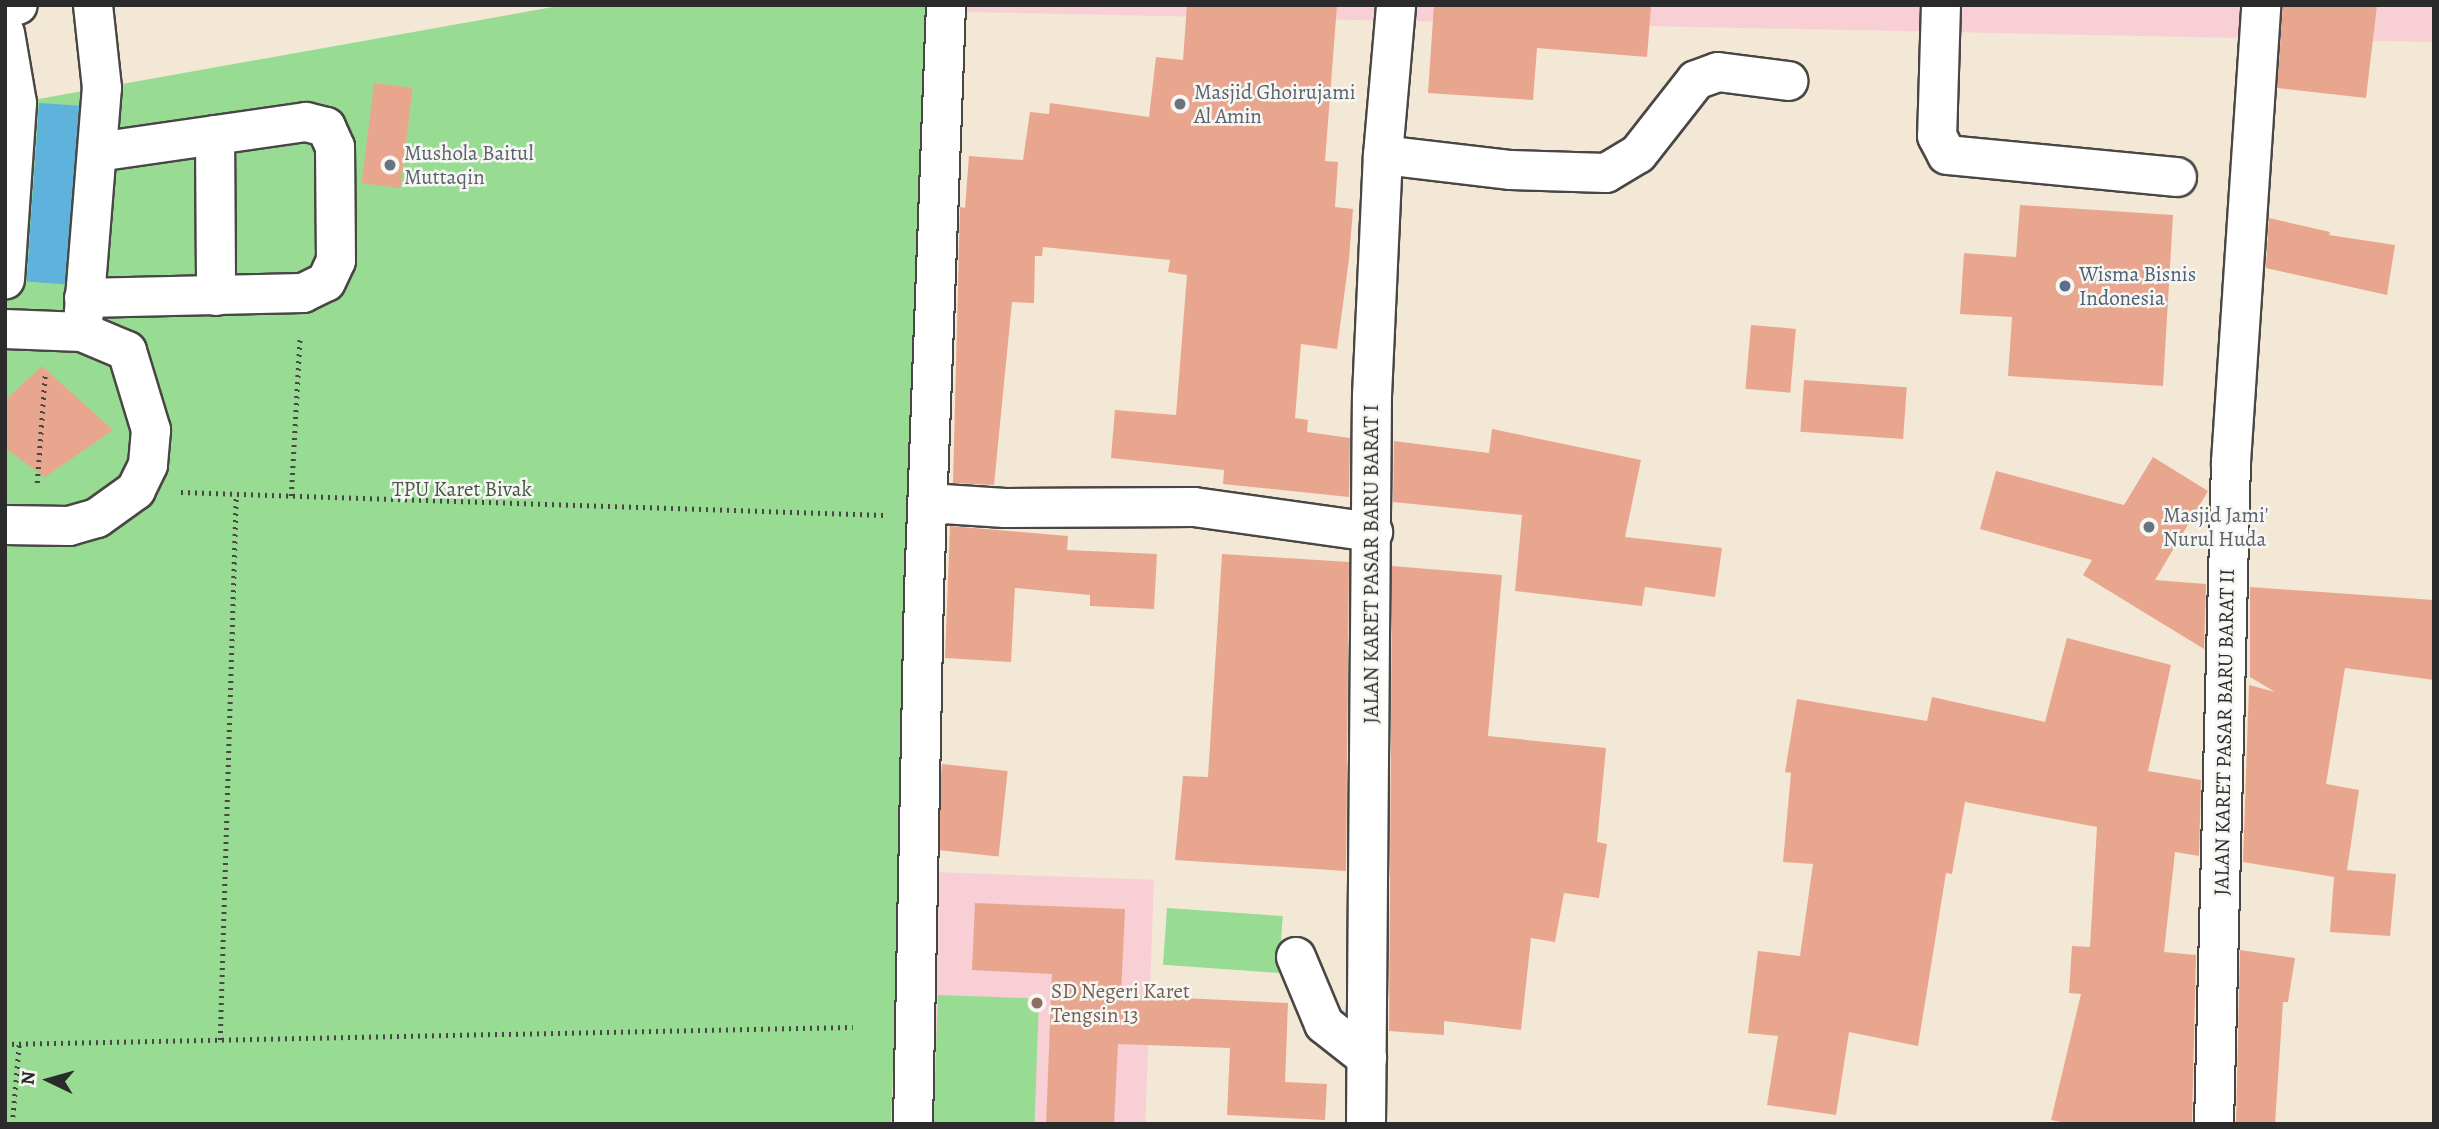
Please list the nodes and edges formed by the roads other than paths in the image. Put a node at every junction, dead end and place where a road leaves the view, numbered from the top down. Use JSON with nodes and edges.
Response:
{"nodes":[{"id":1,"x":18,"y":5,"type":"edge"},
{"id":2,"x":93,"y":5,"type":"edge"},
{"id":3,"x":946,"y":5,"type":"edge"},
{"id":4,"x":1396,"y":5,"type":"edge"},
{"id":5,"x":1941,"y":5,"type":"edge"},
{"id":6,"x":2261,"y":5,"type":"edge"},
{"id":7,"x":5,"y":8,"type":"edge"},
{"id":8,"x":5,"y":33,"type":"edge"},
{"id":9,"x":1787,"y":81,"type":"dead end"},
{"id":10,"x":215,"y":135,"type":"junction"},
{"id":11,"x":97,"y":152,"type":"junction"},
{"id":12,"x":1383,"y":155,"type":"junction"},
{"id":13,"x":9,"y":173,"type":"edge"},
{"id":14,"x":2177,"y":177,"type":"dead end"},
{"id":15,"x":5,"y":280,"type":"edge"},
{"id":16,"x":216,"y":296,"type":"junction"},
{"id":17,"x":71,"y":320,"type":"junction"},
{"id":18,"x":5,"y":329,"type":"edge"},
{"id":19,"x":928,"y":503,"type":"junction"},
{"id":20,"x":20,"y":526,"type":"edge"},
{"id":21,"x":1373,"y":532,"type":"junction"},
{"id":22,"x":1296,"y":957,"type":"dead end"},
{"id":23,"x":1367,"y":1058,"type":"junction"},
{"id":24,"x":913,"y":1124,"type":"edge"},
{"id":25,"x":1366,"y":1124,"type":"edge"},
{"id":26,"x":2214,"y":1124,"type":"edge"}],
"edges":[{"from":1,"to":7,"type":"street"},
{"from":2,"to":11,"type":"street"},
{"from":3,"to":19,"type":"street"},
{"from":4,"to":12,"type":"street","name":"JALAN KARET PASAR BARU BARAT I"},
{"from":5,"to":14,"type":"street"},
{"from":6,"to":26,"type":"street","name":"JALAN KARET PASAR BARU BARAT II"},
{"from":8,"to":13,"type":"street"},
{"from":9,"to":12,"type":"street"},
{"from":10,"to":11,"type":"street"},
{"from":10,"to":16,"type":"street"},
{"from":10,"to":16,"type":"street"},
{"from":11,"to":17,"type":"street"},
{"from":12,"to":21,"type":"street","name":"JALAN KARET PASAR BARU BARAT I"},
{"from":13,"to":15,"type":"street"},
{"from":16,"to":17,"type":"street"},
{"from":17,"to":18,"type":"street"},
{"from":17,"to":20,"type":"street"},
{"from":19,"to":21,"type":"street"},
{"from":19,"to":24,"type":"street"},
{"from":21,"to":23,"type":"street","name":"JALAN KARET PASAR BARU BARAT I"},
{"from":22,"to":23,"type":"street"},
{"from":23,"to":25,"type":"street","name":"JALAN KARET PASAR BARU BARAT I"}]}
